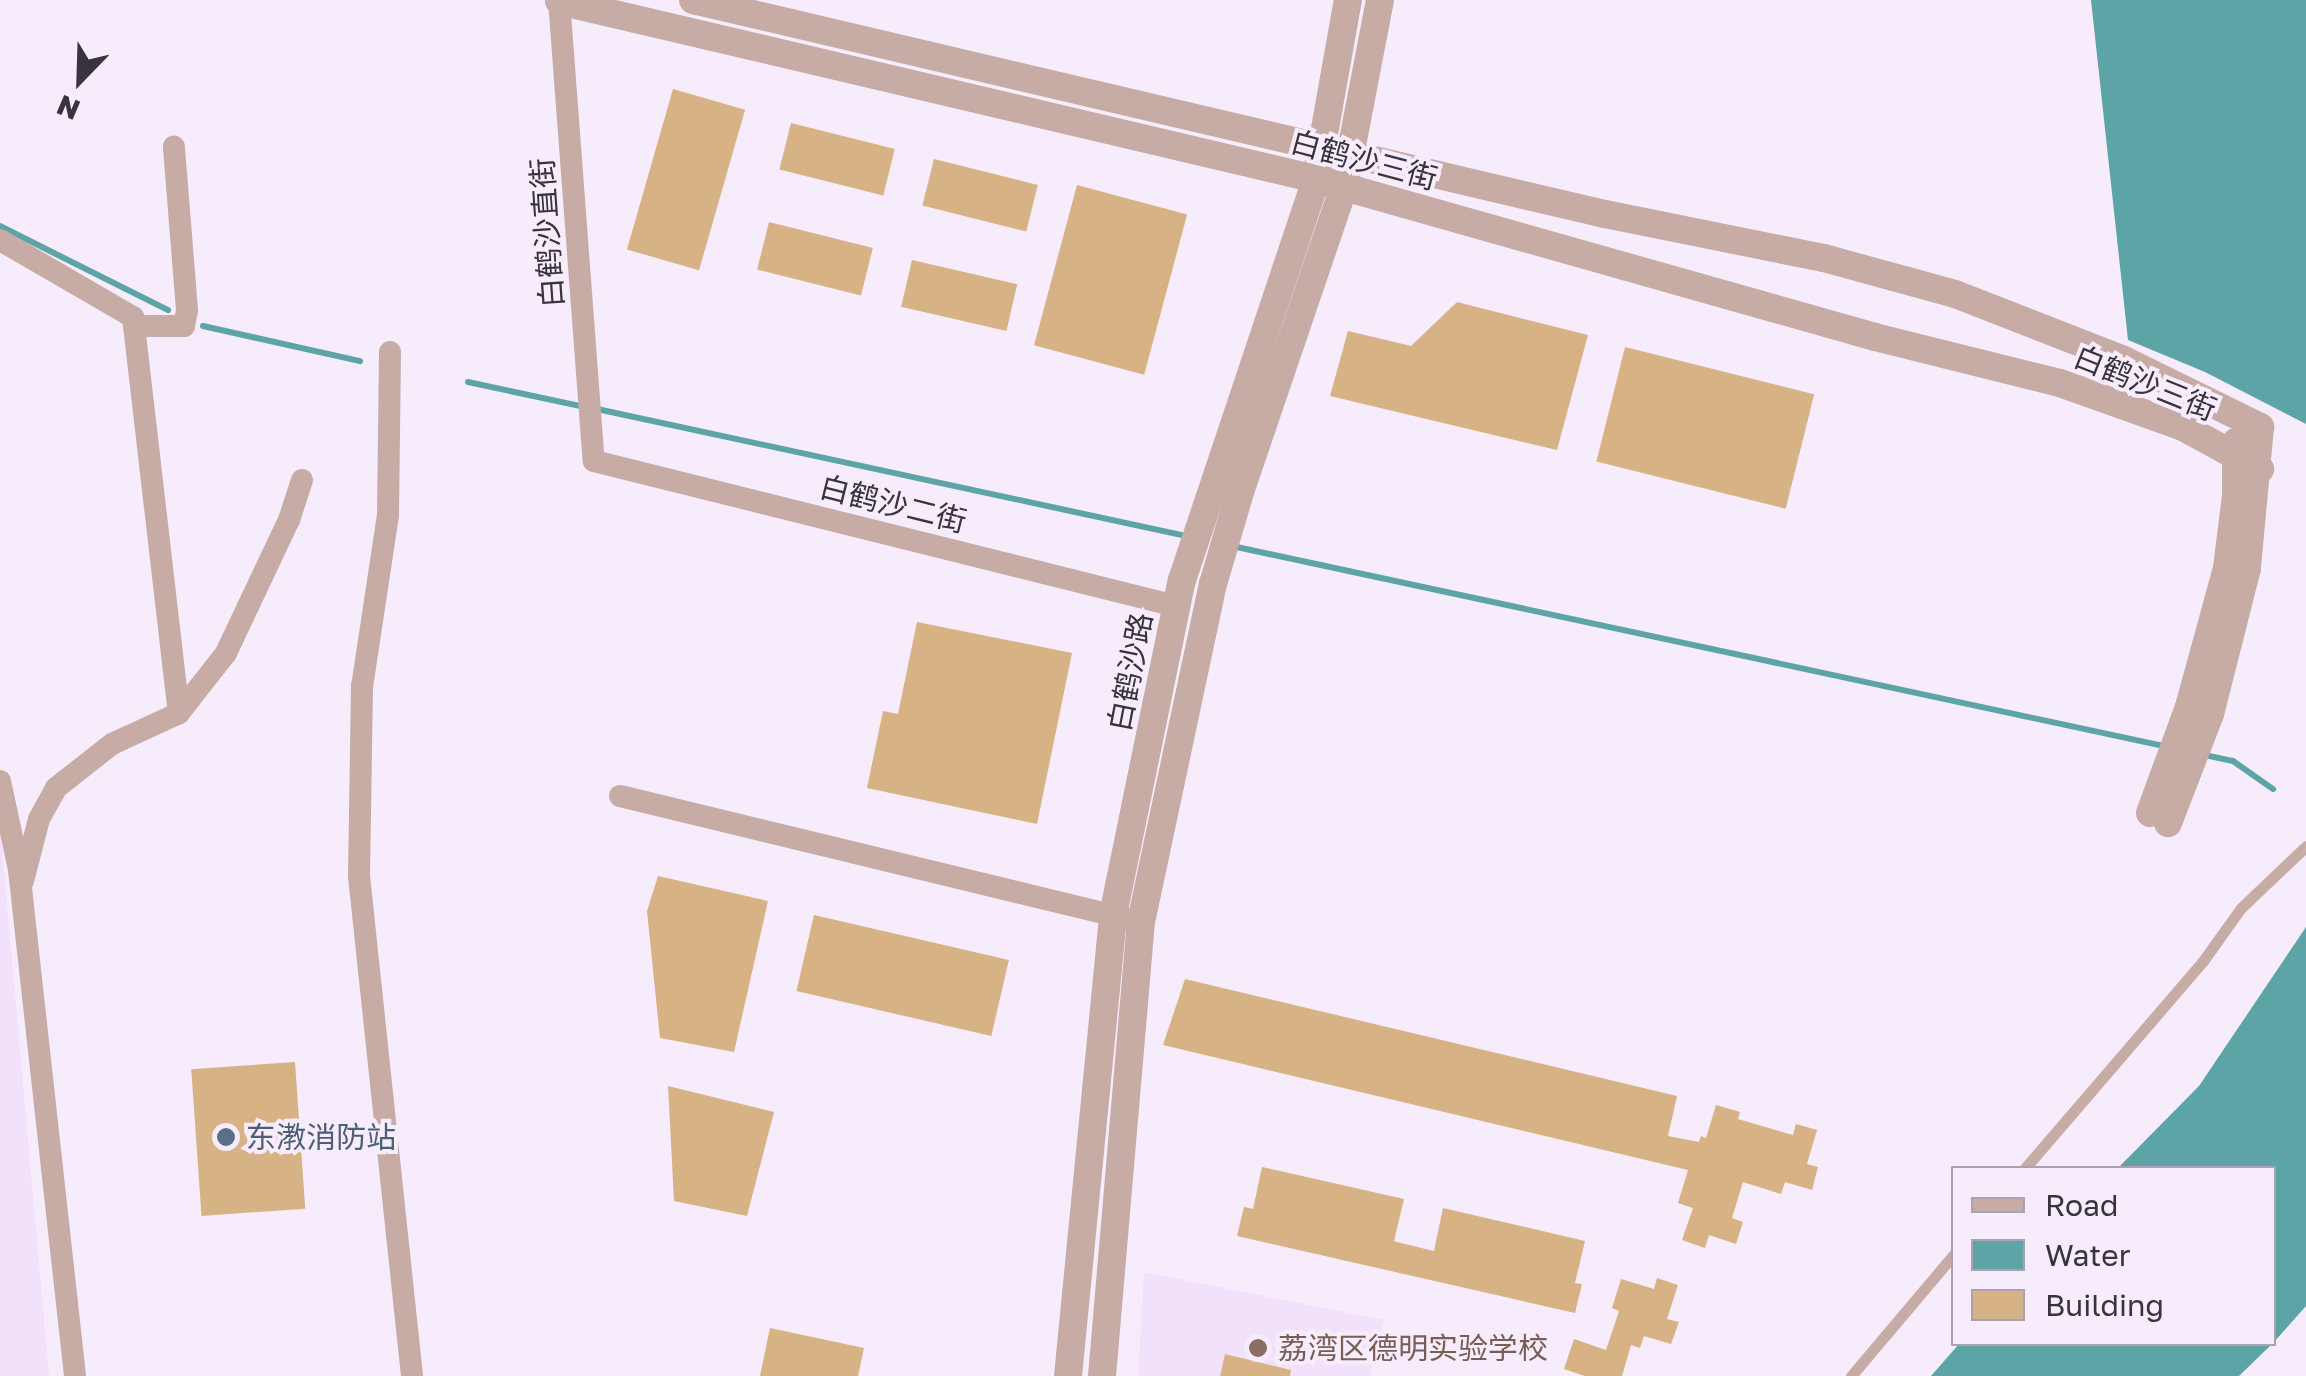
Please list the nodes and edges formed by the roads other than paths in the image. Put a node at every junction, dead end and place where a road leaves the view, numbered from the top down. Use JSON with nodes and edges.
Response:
{"nodes":[{"id":1,"x":559,"y":0,"type":"edge"},
{"id":2,"x":693,"y":0,"type":"edge"},
{"id":3,"x":1348,"y":0,"type":"edge"},
{"id":4,"x":1380,"y":0,"type":"edge"},
{"id":5,"x":174,"y":148,"type":"dead end"},
{"id":6,"x":1322,"y":148,"type":"junction"},
{"id":7,"x":1350,"y":155,"type":"junction"},
{"id":8,"x":1316,"y":179,"type":"junction"},
{"id":9,"x":1344,"y":187,"type":"junction"},
{"id":10,"x":0,"y":240,"type":"edge"},
{"id":11,"x":134,"y":326,"type":"junction"},
{"id":12,"x":390,"y":352,"type":"dead end"},
{"id":13,"x":594,"y":460,"type":"joint"},
{"id":14,"x":2248,"y":463,"type":"junction"},
{"id":15,"x":302,"y":480,"type":"dead end"},
{"id":16,"x":1179,"y":593,"type":"junction"},
{"id":17,"x":180,"y":714,"type":"junction"},
{"id":18,"x":0,"y":781,"type":"edge"},
{"id":19,"x":620,"y":796,"type":"dead end"},
{"id":20,"x":2163,"y":808,"type":"dead end"},
{"id":21,"x":2306,"y":846,"type":"edge"},
{"id":22,"x":20,"y":890,"type":"junction"},
{"id":23,"x":1112,"y":915,"type":"junction"},
{"id":24,"x":1141,"y":922,"type":"junction"},
{"id":25,"x":2027,"y":1166,"type":"edge"},
{"id":26,"x":1951,"y":1258,"type":"edge"},
{"id":27,"x":75,"y":1376,"type":"edge"},
{"id":28,"x":412,"y":1376,"type":"edge"},
{"id":29,"x":1068,"y":1376,"type":"edge"},
{"id":30,"x":1102,"y":1376,"type":"edge"},
{"id":31,"x":1851,"y":1376,"type":"edge"}],
"edges":[{"from":1,"to":8,"type":"street","name":"白鹤沙三街"},
{"from":1,"to":13,"type":"street","name":"白鹤沙直街"},
{"from":2,"to":6,"type":"street","name":"白鹤沙三街"},
{"from":3,"to":6,"type":"street","name":"白鹤沙路"},
{"from":4,"to":7,"type":"street","name":"白鹤沙路"},
{"from":5,"to":11,"type":"street"},
{"from":6,"to":7,"type":"street","name":"白鹤沙三街"},
{"from":6,"to":8,"type":"street","name":"白鹤沙路"},
{"from":7,"to":9,"type":"street","name":"白鹤沙路"},
{"from":7,"to":14,"type":"street","name":"白鹤沙三街"},
{"from":8,"to":9,"type":"street","name":"白鹤沙三街"},
{"from":8,"to":16,"type":"street","name":"白鹤沙路"},
{"from":9,"to":14,"type":"street","name":"白鹤沙三街"},
{"from":9,"to":24,"type":"street","name":"白鹤沙路"},
{"from":10,"to":11,"type":"street"},
{"from":11,"to":17,"type":"street"},
{"from":12,"to":28,"type":"street"},
{"from":13,"to":16,"type":"street","name":"白鹤沙二街"},
{"from":14,"to":20,"type":"street"},
{"from":15,"to":17,"type":"street"},
{"from":16,"to":23,"type":"street","name":"白鹤沙路"},
{"from":17,"to":22,"type":"street"},
{"from":18,"to":22,"type":"street"},
{"from":19,"to":23,"type":"street"},
{"from":21,"to":25,"type":"lane"},
{"from":22,"to":27,"type":"street"},
{"from":23,"to":24,"type":"street"},
{"from":23,"to":29,"type":"street","name":"白鹤沙路"},
{"from":24,"to":30,"type":"street","name":"白鹤沙路"},
{"from":26,"to":31,"type":"lane"}]}
